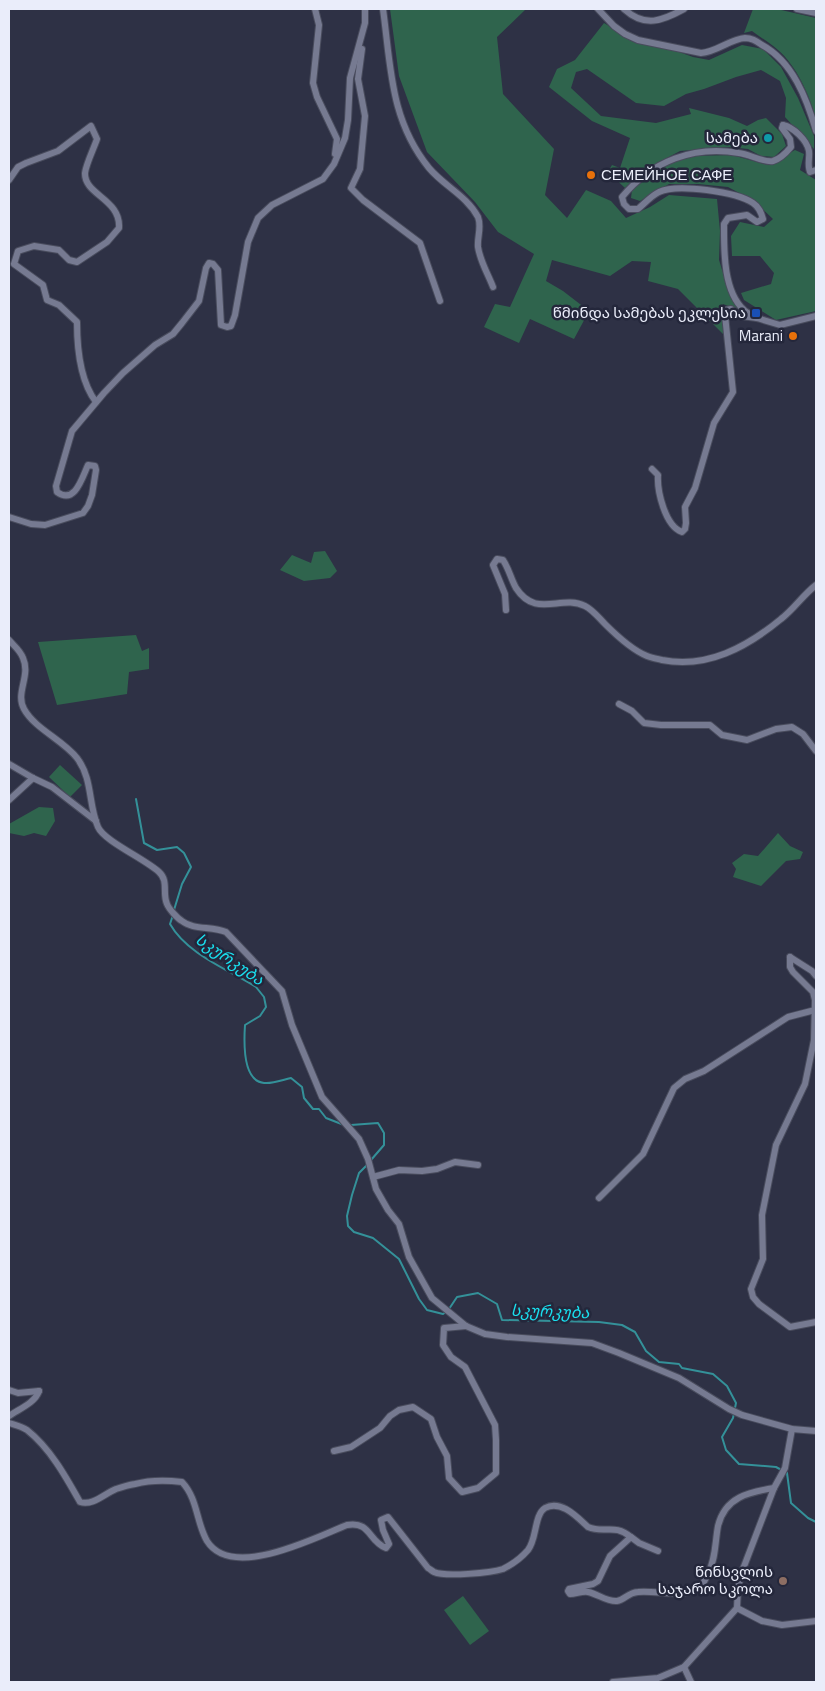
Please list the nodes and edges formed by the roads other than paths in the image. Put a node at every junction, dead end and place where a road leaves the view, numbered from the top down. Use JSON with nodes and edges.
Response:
{"nodes":[{"id":1,"x":315,"y":9,"type":"edge"},
{"id":2,"x":365,"y":9,"type":"edge"},
{"id":3,"x":383,"y":9,"type":"edge"},
{"id":4,"x":598,"y":9,"type":"edge"},
{"id":5,"x":624,"y":9,"type":"edge"},
{"id":6,"x":684,"y":9,"type":"edge"},
{"id":7,"x":798,"y":9,"type":"edge"},
{"id":8,"x":816,"y":13,"type":"edge"},
{"id":9,"x":365,"y":23,"type":"junction"},
{"id":10,"x":816,"y":131,"type":"edge"},
{"id":11,"x":334,"y":164,"type":"junction"},
{"id":12,"x":816,"y":170,"type":"edge"},
{"id":13,"x":9,"y":180,"type":"edge"},
{"id":14,"x":493,"y":286,"type":"dead end"},
{"id":15,"x":440,"y":301,"type":"dead end"},
{"id":16,"x":816,"y":316,"type":"edge"},
{"id":17,"x":757,"y":318,"type":"junction"},
{"id":18,"x":96,"y":402,"type":"junction"},
{"id":19,"x":652,"y":469,"type":"dead end"},
{"id":20,"x":9,"y":517,"type":"edge"},
{"id":21,"x":816,"y":585,"type":"edge"},
{"id":22,"x":506,"y":610,"type":"dead end"},
{"id":23,"x":9,"y":640,"type":"edge"},
{"id":24,"x":620,"y":704,"type":"dead end"},
{"id":25,"x":816,"y":751,"type":"edge"},
{"id":26,"x":9,"y":764,"type":"edge"},
{"id":27,"x":33,"y":778,"type":"junction"},
{"id":28,"x":9,"y":800,"type":"edge"},
{"id":29,"x":96,"y":821,"type":"junction"},
{"id":30,"x":816,"y":976,"type":"edge"},
{"id":31,"x":815,"y":1010,"type":"junction"},
{"id":32,"x":478,"y":1165,"type":"dead end"},
{"id":33,"x":373,"y":1177,"type":"junction"},
{"id":34,"x":600,"y":1198,"type":"dead end"},
{"id":35,"x":816,"y":1322,"type":"edge"},
{"id":36,"x":466,"y":1326,"type":"junction"},
{"id":37,"x":9,"y":1390,"type":"edge"},
{"id":38,"x":9,"y":1416,"type":"edge"},
{"id":39,"x":9,"y":1423,"type":"edge"},
{"id":40,"x":792,"y":1429,"type":"junction"},
{"id":41,"x":816,"y":1431,"type":"edge"},
{"id":42,"x":334,"y":1451,"type":"dead end"},
{"id":43,"x":774,"y":1488,"type":"junction"},
{"id":44,"x":631,"y":1538,"type":"junction"},
{"id":45,"x":658,"y":1551,"type":"dead end"},
{"id":46,"x":737,"y":1608,"type":"junction"},
{"id":47,"x":816,"y":1622,"type":"edge"},
{"id":48,"x":684,"y":1667,"type":"junction"},
{"id":49,"x":613,"y":1682,"type":"edge"},
{"id":50,"x":691,"y":1682,"type":"edge"}],
"edges":[{"from":1,"to":11,"type":"street"},
{"from":2,"to":9,"type":"street"},
{"from":3,"to":14,"type":"street"},
{"from":4,"to":10,"type":"street"},
{"from":5,"to":6,"type":"street"},
{"from":7,"to":8,"type":"street"},
{"from":9,"to":11,"type":"street"},
{"from":9,"to":15,"type":"street"},
{"from":11,"to":18,"type":"street"},
{"from":12,"to":17,"type":"street"},
{"from":13,"to":18,"type":"street"},
{"from":16,"to":17,"type":"street"},
{"from":17,"to":19,"type":"street"},
{"from":18,"to":20,"type":"street"},
{"from":21,"to":22,"type":"street"},
{"from":23,"to":29,"type":"street"},
{"from":24,"to":25,"type":"street"},
{"from":26,"to":27,"type":"street"},
{"from":27,"to":28,"type":"street"},
{"from":27,"to":29,"type":"street"},
{"from":29,"to":33,"type":"street"},
{"from":30,"to":31,"type":"street"},
{"from":31,"to":34,"type":"street"},
{"from":31,"to":35,"type":"street"},
{"from":32,"to":33,"type":"street"},
{"from":33,"to":36,"type":"street"},
{"from":36,"to":40,"type":"street"},
{"from":36,"to":42,"type":"street"},
{"from":37,"to":38,"type":"street"},
{"from":39,"to":44,"type":"street"},
{"from":40,"to":41,"type":"street"},
{"from":40,"to":43,"type":"street"},
{"from":43,"to":44,"type":"street"},
{"from":43,"to":46,"type":"street"},
{"from":44,"to":45,"type":"street"},
{"from":46,"to":47,"type":"street"},
{"from":46,"to":48,"type":"street"},
{"from":48,"to":49,"type":"street"},
{"from":48,"to":50,"type":"street"}]}
